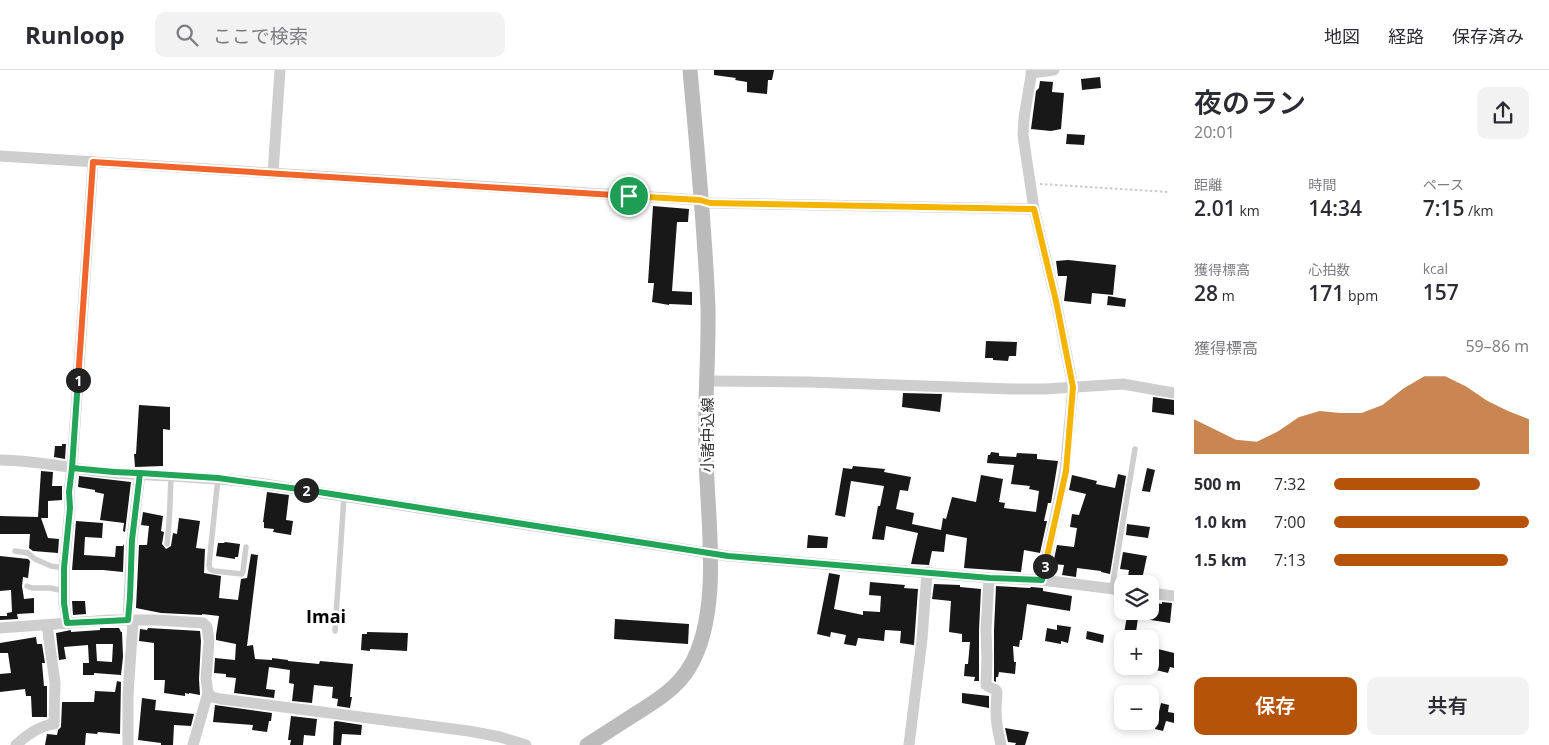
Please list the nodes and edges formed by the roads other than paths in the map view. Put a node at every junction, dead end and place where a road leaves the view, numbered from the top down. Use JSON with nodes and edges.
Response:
{"nodes":[{"id":1,"x":280,"y":70,"type":"edge"},
{"id":2,"x":690,"y":70,"type":"edge"},
{"id":3,"x":1054,"y":70,"type":"edge"},
{"id":4,"x":1031,"y":72,"type":"edge"},
{"id":5,"x":0,"y":156,"type":"edge"},
{"id":6,"x":93,"y":162,"type":"junction"},
{"id":7,"x":273,"y":173,"type":"junction"},
{"id":8,"x":700,"y":200,"type":"junction"},
{"id":9,"x":1034,"y":209,"type":"junction"},
{"id":10,"x":707,"y":381,"type":"junction"},
{"id":11,"x":1073,"y":387,"type":"junction"},
{"id":12,"x":1174,"y":393,"type":"edge"},
{"id":13,"x":1135,"y":449,"type":"dead end"},
{"id":14,"x":0,"y":460,"type":"edge"},
{"id":15,"x":72,"y":468,"type":"junction"},
{"id":16,"x":140,"y":473,"type":"junction"},
{"id":17,"x":172,"y":476,"type":"junction"},
{"id":18,"x":218,"y":478,"type":"junction"},
{"id":19,"x":344,"y":496,"type":"junction"},
{"id":20,"x":167,"y":544,"type":"dead end"},
{"id":21,"x":246,"y":547,"type":"dead end"},
{"id":22,"x":15,"y":551,"type":"dead end"},
{"id":23,"x":710,"y":553,"type":"junction"},
{"id":24,"x":64,"y":568,"type":"junction"},
{"id":25,"x":927,"y":572,"type":"junction"},
{"id":26,"x":1119,"y":575,"type":"edge"},
{"id":27,"x":990,"y":578,"type":"junction"},
{"id":28,"x":1042,"y":580,"type":"junction"},
{"id":29,"x":28,"y":586,"type":"dead end"},
{"id":30,"x":1114,"y":589,"type":"edge"},
{"id":31,"x":64,"y":591,"type":"junction"},
{"id":32,"x":1159,"y":594,"type":"edge"},
{"id":33,"x":1174,"y":596,"type":"edge"},
{"id":34,"x":130,"y":620,"type":"junction"},
{"id":35,"x":67,"y":623,"type":"junction"},
{"id":36,"x":47,"y":625,"type":"junction"},
{"id":37,"x":0,"y":628,"type":"edge"},
{"id":38,"x":335,"y":631,"type":"dead end"},
{"id":39,"x":208,"y":693,"type":"junction"},
{"id":40,"x":16,"y":745,"type":"edge"},
{"id":41,"x":128,"y":745,"type":"edge"},
{"id":42,"x":193,"y":745,"type":"edge"},
{"id":43,"x":526,"y":745,"type":"edge"},
{"id":44,"x":588,"y":745,"type":"edge"},
{"id":45,"x":909,"y":745,"type":"edge"},
{"id":46,"x":1001,"y":745,"type":"edge"}],
"edges":[{"from":1,"to":7,"type":"street"},
{"from":2,"to":8,"type":"main road","name":"小諸中込線"},
{"from":3,"to":4,"type":"street"},
{"from":4,"to":9,"type":"street"},
{"from":5,"to":6,"type":"street"},
{"from":6,"to":7,"type":"street"},
{"from":6,"to":15,"type":"street"},
{"from":7,"to":8,"type":"street"},
{"from":8,"to":9,"type":"street"},
{"from":8,"to":10,"type":"main road","name":"小諸中込線"},
{"from":9,"to":11,"type":"street"},
{"from":10,"to":11,"type":"street"},
{"from":10,"to":23,"type":"main road","name":"小諸中込線"},
{"from":11,"to":12,"type":"street"},
{"from":11,"to":28,"type":"street"},
{"from":13,"to":26,"type":"lane"},
{"from":14,"to":15,"type":"street"},
{"from":15,"to":16,"type":"street"},
{"from":15,"to":24,"type":"street"},
{"from":16,"to":17,"type":"street"},
{"from":16,"to":34,"type":"street"},
{"from":17,"to":18,"type":"street"},
{"from":17,"to":20,"type":"lane"},
{"from":18,"to":19,"type":"street"},
{"from":18,"to":21,"type":"lane"},
{"from":19,"to":23,"type":"street"},
{"from":19,"to":38,"type":"lane"},
{"from":22,"to":24,"type":"lane"},
{"from":23,"to":25,"type":"street"},
{"from":23,"to":44,"type":"main road","name":"小諸中込線"},
{"from":24,"to":31,"type":"street"},
{"from":25,"to":27,"type":"street"},
{"from":25,"to":45,"type":"street"},
{"from":27,"to":28,"type":"street"},
{"from":27,"to":46,"type":"street"},
{"from":28,"to":30,"type":"street"},
{"from":29,"to":31,"type":"lane"},
{"from":31,"to":35,"type":"street"},
{"from":32,"to":33,"type":"street"},
{"from":34,"to":35,"type":"street"},
{"from":34,"to":39,"type":"street"},
{"from":34,"to":41,"type":"street"},
{"from":35,"to":36,"type":"street"},
{"from":36,"to":37,"type":"street"},
{"from":36,"to":40,"type":"street"},
{"from":39,"to":42,"type":"street"},
{"from":39,"to":43,"type":"street"}]}
